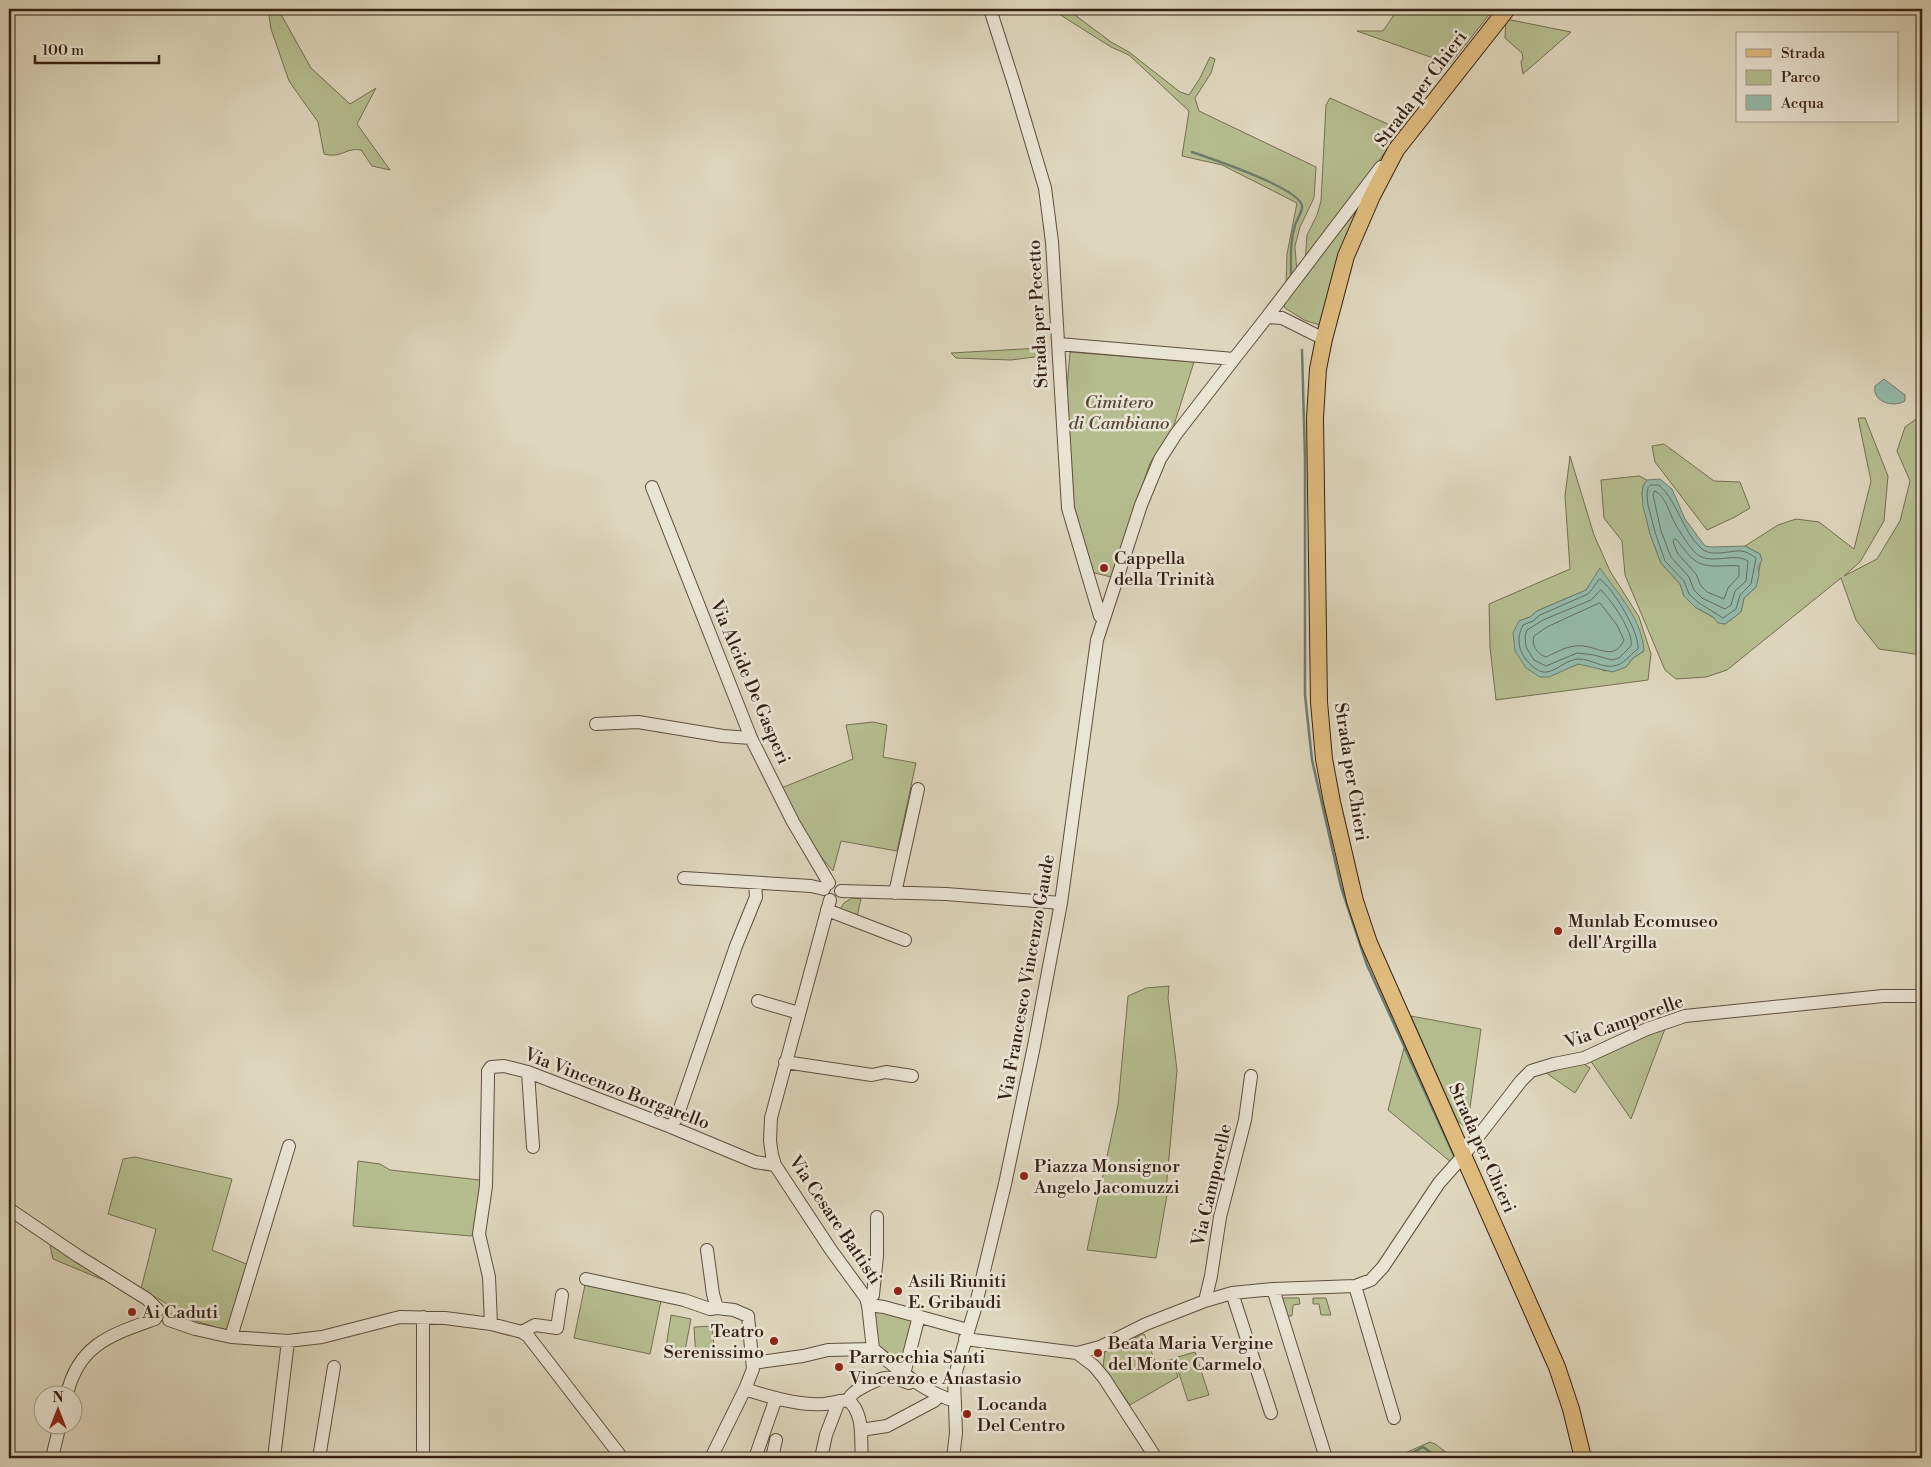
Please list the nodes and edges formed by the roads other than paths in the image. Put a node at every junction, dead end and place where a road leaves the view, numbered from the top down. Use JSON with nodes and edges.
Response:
{"nodes":[{"id":1,"x":990,"y":9,"type":"edge"},
{"id":2,"x":1507,"y":9,"type":"edge"},
{"id":3,"x":1396,"y":150,"type":"junction"},
{"id":4,"x":1267,"y":317,"type":"junction"},
{"id":5,"x":1324,"y":338,"type":"junction"},
{"id":6,"x":1059,"y":344,"type":"junction"},
{"id":7,"x":1234,"y":359,"type":"junction"},
{"id":8,"x":652,"y":487,"type":"dead end"},
{"id":9,"x":1104,"y":619,"type":"junction"},
{"id":10,"x":596,"y":724,"type":"dead end"},
{"id":11,"x":751,"y":738,"type":"junction"},
{"id":12,"x":918,"y":789,"type":"dead end"},
{"id":13,"x":684,"y":878,"type":"dead end"},
{"id":14,"x":755,"y":884,"type":"junction"},
{"id":15,"x":895,"y":893,"type":"junction"},
{"id":16,"x":828,"y":896,"type":"junction"},
{"id":17,"x":1061,"y":903,"type":"junction"},
{"id":18,"x":905,"y":940,"type":"dead end"},
{"id":19,"x":1922,"y":996,"type":"edge"},
{"id":20,"x":758,"y":1001,"type":"dead end"},
{"id":21,"x":799,"y":1013,"type":"junction"},
{"id":22,"x":785,"y":1062,"type":"junction"},
{"id":23,"x":528,"y":1072,"type":"junction"},
{"id":24,"x":912,"y":1076,"type":"dead end"},
{"id":25,"x":1251,"y":1076,"type":"dead end"},
{"id":26,"x":671,"y":1127,"type":"junction"},
{"id":27,"x":289,"y":1146,"type":"dead end"},
{"id":28,"x":533,"y":1147,"type":"dead end"},
{"id":29,"x":1463,"y":1156,"type":"junction"},
{"id":30,"x":775,"y":1165,"type":"junction"},
{"id":31,"x":9,"y":1209,"type":"edge"},
{"id":32,"x":877,"y":1217,"type":"dead end"},
{"id":33,"x":707,"y":1250,"type":"dead end"},
{"id":34,"x":586,"y":1279,"type":"dead end"},
{"id":35,"x":1355,"y":1286,"type":"junction"},
{"id":36,"x":1273,"y":1289,"type":"junction"},
{"id":37,"x":1232,"y":1293,"type":"junction"},
{"id":38,"x":562,"y":1295,"type":"dead end"},
{"id":39,"x":867,"y":1301,"type":"junction"},
{"id":40,"x":1204,"y":1301,"type":"junction"},
{"id":41,"x":717,"y":1308,"type":"junction"},
{"id":42,"x":157,"y":1315,"type":"junction"},
{"id":43,"x":919,"y":1316,"type":"junction"},
{"id":44,"x":423,"y":1317,"type":"junction"},
{"id":45,"x":491,"y":1324,"type":"junction"},
{"id":46,"x":522,"y":1332,"type":"junction"},
{"id":47,"x":966,"y":1335,"type":"junction"},
{"id":48,"x":231,"y":1337,"type":"junction"},
{"id":49,"x":288,"y":1341,"type":"junction"},
{"id":50,"x":873,"y":1349,"type":"junction"},
{"id":51,"x":1077,"y":1353,"type":"junction"},
{"id":52,"x":754,"y":1363,"type":"junction"},
{"id":53,"x":334,"y":1367,"type":"dead end"},
{"id":54,"x":904,"y":1374,"type":"junction"},
{"id":55,"x":70,"y":1384,"type":"edge"},
{"id":56,"x":921,"y":1386,"type":"junction"},
{"id":57,"x":746,"y":1389,"type":"junction"},
{"id":58,"x":939,"y":1396,"type":"junction"},
{"id":59,"x":776,"y":1398,"type":"junction"},
{"id":60,"x":843,"y":1401,"type":"junction"},
{"id":61,"x":955,"y":1401,"type":"junction"},
{"id":62,"x":1271,"y":1413,"type":"dead end"},
{"id":63,"x":1394,"y":1418,"type":"dead end"},
{"id":64,"x":861,"y":1430,"type":"junction"},
{"id":65,"x":58,"y":1434,"type":"edge"},
{"id":66,"x":776,"y":1440,"type":"dead end"},
{"id":67,"x":714,"y":1457,"type":"edge"},
{"id":68,"x":52,"y":1458,"type":"edge"},
{"id":69,"x":274,"y":1458,"type":"edge"},
{"id":70,"x":319,"y":1458,"type":"edge"},
{"id":71,"x":423,"y":1458,"type":"edge"},
{"id":72,"x":622,"y":1458,"type":"edge"},
{"id":73,"x":755,"y":1458,"type":"edge"},
{"id":74,"x":772,"y":1458,"type":"edge"},
{"id":75,"x":821,"y":1458,"type":"edge"},
{"id":76,"x":862,"y":1458,"type":"edge"},
{"id":77,"x":953,"y":1458,"type":"edge"},
{"id":78,"x":1156,"y":1458,"type":"edge"},
{"id":79,"x":1326,"y":1458,"type":"edge"},
{"id":80,"x":1583,"y":1458,"type":"edge"}],
"edges":[{"from":1,"to":6,"type":"street","name":"Strada per Pecetto"},
{"from":2,"to":3,"type":"main road","name":"Strada per Chieri"},
{"from":3,"to":4,"type":"street","name":"Via Francesco Vincenzo Gaude"},
{"from":3,"to":5,"type":"main road","name":"Strada per Chieri"},
{"from":4,"to":5,"type":"street"},
{"from":4,"to":7,"type":"street","name":"Via Francesco Vincenzo Gaude"},
{"from":5,"to":29,"type":"main road","name":"Strada per Chieri"},
{"from":6,"to":7,"type":"street"},
{"from":6,"to":9,"type":"street","name":"Strada per Pecetto"},
{"from":7,"to":9,"type":"street","name":"Via Francesco Vincenzo Gaude"},
{"from":8,"to":11,"type":"street","name":"Via Alcide De Gasperi"},
{"from":9,"to":17,"type":"street","name":"Via Francesco Vincenzo Gaude"},
{"from":10,"to":11,"type":"street"},
{"from":11,"to":16,"type":"street","name":"Via Alcide De Gasperi"},
{"from":12,"to":15,"type":"street"},
{"from":13,"to":14,"type":"street"},
{"from":14,"to":16,"type":"street"},
{"from":14,"to":26,"type":"street"},
{"from":15,"to":16,"type":"street"},
{"from":15,"to":17,"type":"street"},
{"from":16,"to":18,"type":"street"},
{"from":16,"to":21,"type":"street","name":"Via Cesare Battisti"},
{"from":17,"to":47,"type":"street","name":"Via Francesco Vincenzo Gaude"},
{"from":19,"to":29,"type":"street","name":"Via Camporelle"},
{"from":20,"to":21,"type":"street"},
{"from":21,"to":22,"type":"street","name":"Via Cesare Battisti"},
{"from":22,"to":24,"type":"street"},
{"from":22,"to":30,"type":"street","name":"Via Cesare Battisti"},
{"from":23,"to":26,"type":"street","name":"Via Vincenzo Borgarello"},
{"from":23,"to":28,"type":"street"},
{"from":23,"to":45,"type":"street","name":"Via Vincenzo Borgarello"},
{"from":25,"to":40,"type":"street","name":"Via Camporelle"},
{"from":26,"to":30,"type":"street","name":"Via Vincenzo Borgarello"},
{"from":27,"to":48,"type":"street"},
{"from":29,"to":35,"type":"street","name":"Via Camporelle"},
{"from":29,"to":80,"type":"main road","name":"Strada per Chieri"},
{"from":30,"to":39,"type":"street","name":"Via Cesare Battisti"},
{"from":31,"to":42,"type":"street"},
{"from":32,"to":39,"type":"street"},
{"from":33,"to":41,"type":"street"},
{"from":34,"to":41,"type":"street"},
{"from":35,"to":36,"type":"street","name":"Via Camporelle"},
{"from":35,"to":63,"type":"street"},
{"from":36,"to":37,"type":"street","name":"Via Camporelle"},
{"from":36,"to":79,"type":"street"},
{"from":37,"to":40,"type":"street","name":"Via Camporelle"},
{"from":37,"to":62,"type":"street"},
{"from":38,"to":46,"type":"street"},
{"from":39,"to":43,"type":"street"},
{"from":39,"to":50,"type":"street","name":"Via Cesare Battisti"},
{"from":40,"to":51,"type":"street","name":"Via Camporelle"},
{"from":41,"to":52,"type":"street"},
{"from":42,"to":48,"type":"street"},
{"from":42,"to":55,"type":"street"},
{"from":43,"to":47,"type":"street"},
{"from":43,"to":54,"type":"street"},
{"from":44,"to":45,"type":"street"},
{"from":44,"to":49,"type":"street"},
{"from":44,"to":71,"type":"street"},
{"from":45,"to":46,"type":"street"},
{"from":46,"to":72,"type":"street"},
{"from":47,"to":51,"type":"street"},
{"from":47,"to":61,"type":"street","name":"Via Francesco Vincenzo Gaude"},
{"from":48,"to":49,"type":"street"},
{"from":49,"to":69,"type":"street"},
{"from":50,"to":52,"type":"street"},
{"from":50,"to":54,"type":"street"},
{"from":51,"to":78,"type":"street"},
{"from":52,"to":57,"type":"street"},
{"from":53,"to":70,"type":"street"},
{"from":54,"to":56,"type":"street"},
{"from":56,"to":58,"type":"street"},
{"from":56,"to":60,"type":"street"},
{"from":57,"to":59,"type":"street"},
{"from":57,"to":67,"type":"street"},
{"from":58,"to":61,"type":"street"},
{"from":58,"to":64,"type":"street"},
{"from":59,"to":60,"type":"street"},
{"from":59,"to":73,"type":"street"},
{"from":60,"to":64,"type":"street"},
{"from":60,"to":75,"type":"street"},
{"from":61,"to":77,"type":"street","name":"Via Francesco Vincenzo Gaude"},
{"from":64,"to":76,"type":"street"},
{"from":65,"to":68,"type":"street"},
{"from":66,"to":74,"type":"street"}]}
